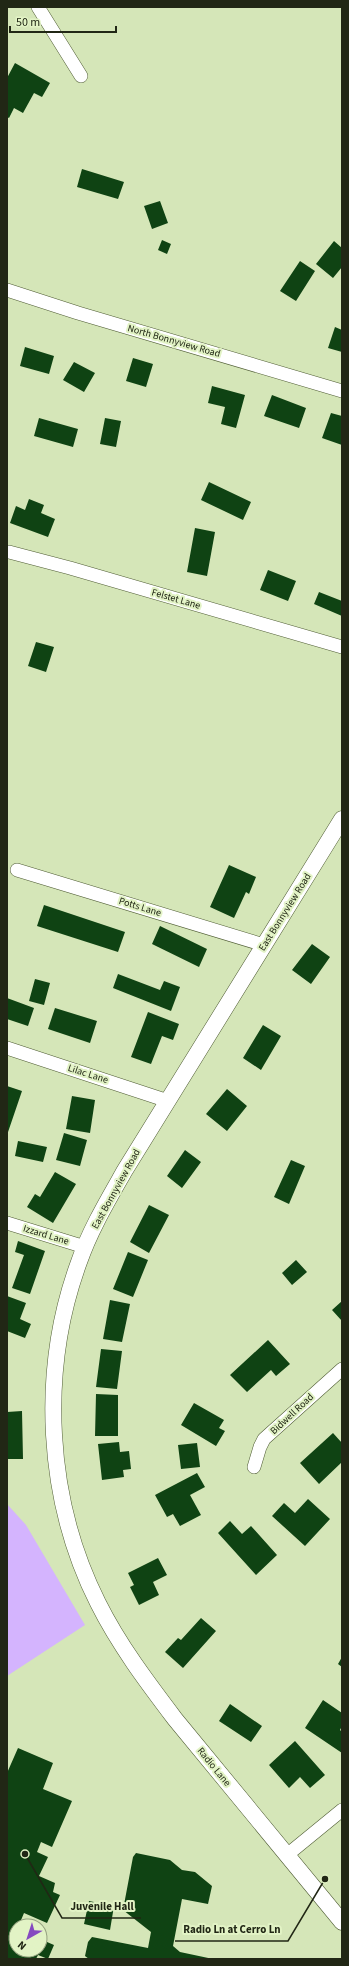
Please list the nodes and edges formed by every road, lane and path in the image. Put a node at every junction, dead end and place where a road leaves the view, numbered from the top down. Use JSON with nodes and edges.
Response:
{"nodes":[{"id":1,"x":38,"y":7,"type":"edge"},
{"id":2,"x":81,"y":76,"type":"dead end"},
{"id":3,"x":7,"y":290,"type":"edge"},
{"id":4,"x":342,"y":391,"type":"edge"},
{"id":5,"x":9,"y":552,"type":"dead end"},
{"id":6,"x":342,"y":647,"type":"edge"},
{"id":7,"x":342,"y":819,"type":"edge"},
{"id":8,"x":17,"y":870,"type":"dead end"},
{"id":9,"x":264,"y":945,"type":"junction"},
{"id":10,"x":7,"y":1048,"type":"edge"},
{"id":11,"x":168,"y":1101,"type":"junction"},
{"id":12,"x":7,"y":1223,"type":"edge"},
{"id":13,"x":85,"y":1247,"type":"junction"},
{"id":14,"x":342,"y":1369,"type":"edge"},
{"id":15,"x":254,"y":1467,"type":"dead end"},
{"id":16,"x":98,"y":1603,"type":"joint"},
{"id":17,"x":342,"y":1810,"type":"edge"},
{"id":18,"x":287,"y":1855,"type":"junction"},
{"id":19,"x":342,"y":1922,"type":"edge"}],
"edges":[{"from":1,"to":2,"type":"street"},
{"from":3,"to":4,"type":"street","name":"North Bonnyview Road"},
{"from":5,"to":6,"type":"street","name":"Felstet Lane"},
{"from":7,"to":9,"type":"street","name":"East Bonnyview Road"},
{"from":8,"to":9,"type":"street","name":"Potts Lane"},
{"from":9,"to":11,"type":"street","name":"East Bonnyview Road"},
{"from":10,"to":11,"type":"street","name":"Lilac Lane"},
{"from":11,"to":13,"type":"street","name":"East Bonnyview Road"},
{"from":12,"to":13,"type":"street","name":"Izzard Lane"},
{"from":13,"to":16,"type":"street","name":"East Bonnyview Road"},
{"from":14,"to":15,"type":"street","name":"Bidwell Road"},
{"from":16,"to":18,"type":"street","name":"Radio Lane"},
{"from":17,"to":18,"type":"street"},
{"from":18,"to":19,"type":"street","name":"Radio Lane"}]}
